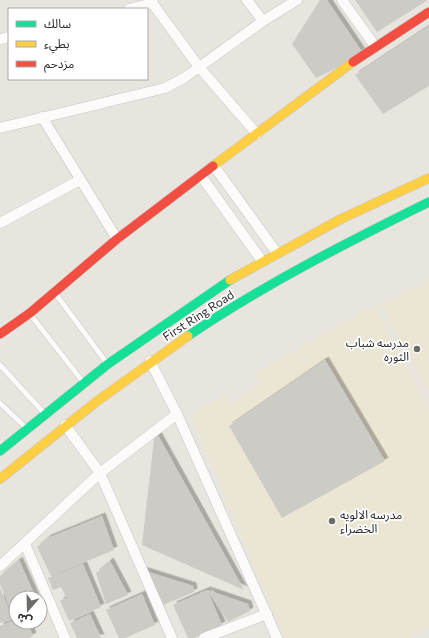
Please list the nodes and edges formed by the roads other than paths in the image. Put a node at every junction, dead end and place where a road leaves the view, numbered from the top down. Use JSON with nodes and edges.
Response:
{"nodes":[{"id":1,"x":247,"y":0,"type":"edge"},
{"id":2,"x":297,"y":0,"type":"edge"},
{"id":3,"x":342,"y":0,"type":"edge"},
{"id":4,"x":152,"y":2,"type":"edge"},
{"id":5,"x":132,"y":8,"type":"edge"},
{"id":6,"x":429,"y":12,"type":"edge"},
{"id":7,"x":263,"y":21,"type":"junction"},
{"id":8,"x":375,"y":46,"type":"junction"},
{"id":9,"x":199,"y":67,"type":"junction"},
{"id":10,"x":42,"y":117,"type":"junction"},
{"id":11,"x":0,"y":128,"type":"edge"},
{"id":12,"x":257,"y":134,"type":"junction"},
{"id":13,"x":214,"y":166,"type":"junction"},
{"id":14,"x":200,"y":176,"type":"junction"},
{"id":15,"x":429,"y":178,"type":"edge"},
{"id":16,"x":80,"y":180,"type":"junction"},
{"id":17,"x":429,"y":202,"type":"edge"},
{"id":18,"x":0,"y":223,"type":"edge"},
{"id":19,"x":117,"y":239,"type":"junction"},
{"id":20,"x":277,"y":252,"type":"junction"},
{"id":21,"x":262,"y":261,"type":"junction"},
{"id":22,"x":54,"y":292,"type":"junction"},
{"id":23,"x":30,"y":313,"type":"junction"},
{"id":24,"x":0,"y":334,"type":"edge"},
{"id":25,"x":150,"y":361,"type":"junction"},
{"id":26,"x":108,"y":364,"type":"junction"},
{"id":27,"x":0,"y":365,"type":"edge"},
{"id":28,"x":85,"y":384,"type":"junction"},
{"id":29,"x":0,"y":403,"type":"edge"},
{"id":30,"x":176,"y":414,"type":"junction"},
{"id":31,"x":46,"y":415,"type":"junction"},
{"id":32,"x":65,"y":425,"type":"junction"},
{"id":33,"x":27,"y":430,"type":"junction"},
{"id":34,"x":0,"y":451,"type":"edge"},
{"id":35,"x":100,"y":473,"type":"junction"},
{"id":36,"x":0,"y":479,"type":"edge"},
{"id":37,"x":25,"y":544,"type":"junction"},
{"id":38,"x":0,"y":566,"type":"edge"},
{"id":39,"x":267,"y":614,"type":"junction"},
{"id":40,"x":65,"y":638,"type":"edge"},
{"id":41,"x":172,"y":638,"type":"edge"},
{"id":42,"x":204,"y":638,"type":"edge"},
{"id":43,"x":277,"y":638,"type":"edge"}],
"edges":[{"from":1,"to":7,"type":"street"},
{"from":2,"to":7,"type":"street"},
{"from":3,"to":8,"type":"street"},
{"from":4,"to":5,"type":"street"},
{"from":4,"to":9,"type":"street"},
{"from":6,"to":8,"type":"main road"},
{"from":7,"to":9,"type":"street"},
{"from":8,"to":12,"type":"main road"},
{"from":9,"to":10,"type":"street"},
{"from":9,"to":12,"type":"street"},
{"from":10,"to":11,"type":"street"},
{"from":10,"to":16,"type":"street"},
{"from":12,"to":13,"type":"main road"},
{"from":13,"to":14,"type":"main road"},
{"from":13,"to":20,"type":"street"},
{"from":14,"to":19,"type":"main road"},
{"from":14,"to":21,"type":"street"},
{"from":15,"to":20,"type":"main road","name":"First Ring Road"},
{"from":16,"to":18,"type":"street"},
{"from":16,"to":19,"type":"street"},
{"from":17,"to":25,"type":"main road","name":"First Ring Road"},
{"from":19,"to":22,"type":"main road"},
{"from":20,"to":21,"type":"main road","name":"First Ring Road"},
{"from":21,"to":26,"type":"main road","name":"First Ring Road"},
{"from":22,"to":23,"type":"main road"},
{"from":22,"to":26,"type":"lane"},
{"from":23,"to":24,"type":"main road"},
{"from":23,"to":28,"type":"lane"},
{"from":25,"to":30,"type":"street"},
{"from":25,"to":32,"type":"main road","name":"First Ring Road"},
{"from":26,"to":28,"type":"main road","name":"First Ring Road"},
{"from":27,"to":31,"type":"lane"},
{"from":28,"to":31,"type":"main road","name":"First Ring Road"},
{"from":29,"to":33,"type":"lane"},
{"from":30,"to":35,"type":"street"},
{"from":30,"to":39,"type":"street"},
{"from":31,"to":33,"type":"main road","name":"First Ring Road"},
{"from":32,"to":35,"type":"street"},
{"from":32,"to":36,"type":"main road","name":"First Ring Road"},
{"from":33,"to":34,"type":"main road","name":"First Ring Road"},
{"from":35,"to":37,"type":"street"},
{"from":35,"to":41,"type":"street"},
{"from":37,"to":38,"type":"street"},
{"from":37,"to":40,"type":"street"},
{"from":39,"to":42,"type":"street"},
{"from":39,"to":43,"type":"street"}]}
